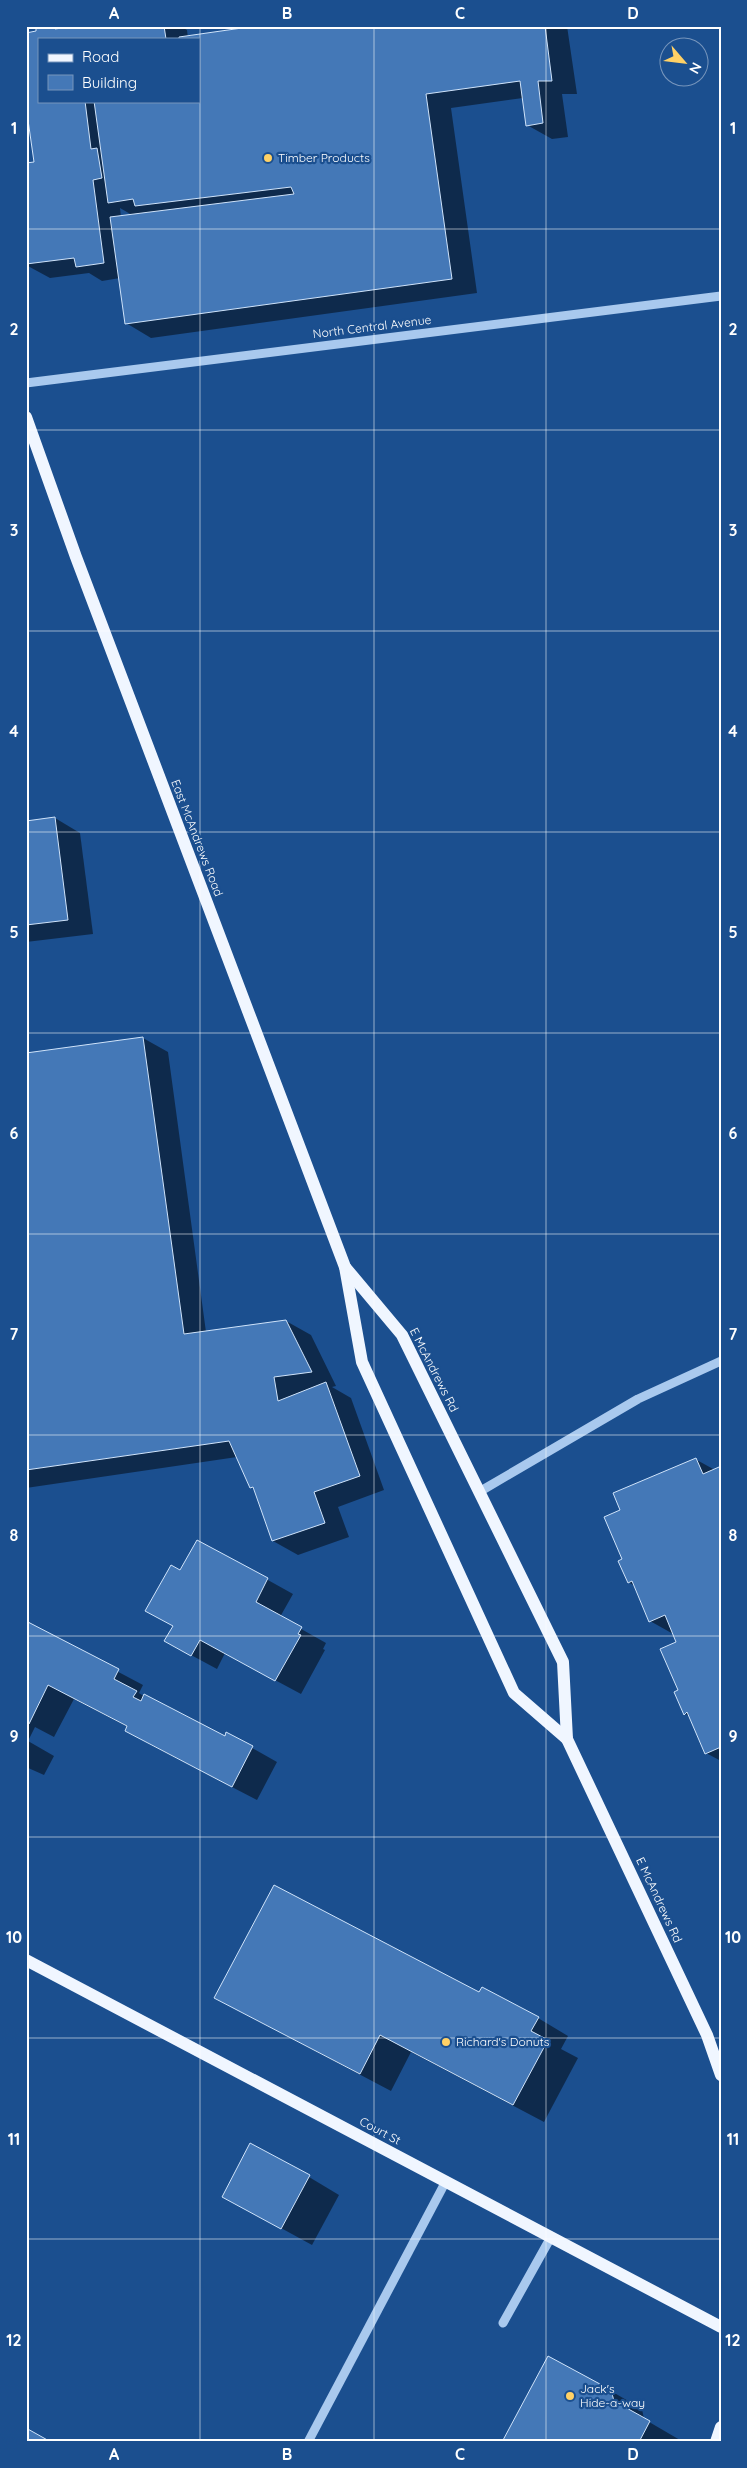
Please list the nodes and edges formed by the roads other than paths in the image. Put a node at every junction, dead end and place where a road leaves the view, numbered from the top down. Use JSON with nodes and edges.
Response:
{"nodes":[{"id":1,"x":721,"y":296,"type":"edge"},
{"id":2,"x":26,"y":383,"type":"edge"},
{"id":3,"x":26,"y":417,"type":"edge"},
{"id":4,"x":344,"y":1267,"type":"junction"},
{"id":5,"x":721,"y":1361,"type":"edge"},
{"id":6,"x":479,"y":1492,"type":"junction"},
{"id":7,"x":567,"y":1739,"type":"junction"},
{"id":8,"x":26,"y":1960,"type":"edge"},
{"id":9,"x":721,"y":2075,"type":"edge"},
{"id":10,"x":446,"y":2182,"type":"junction"},
{"id":11,"x":551,"y":2237,"type":"junction"},
{"id":12,"x":503,"y":2323,"type":"dead end"},
{"id":13,"x":721,"y":2326,"type":"edge"},
{"id":14,"x":721,"y":2427,"type":"edge"},
{"id":15,"x":308,"y":2442,"type":"edge"},
{"id":16,"x":716,"y":2442,"type":"edge"}],
"edges":[{"from":1,"to":2,"type":"street","name":"North Central Avenue"},
{"from":3,"to":4,"type":"main road","name":"East McAndrews Road"},
{"from":4,"to":6,"type":"main road","name":"E McAndrews Rd"},
{"from":4,"to":7,"type":"main road","name":"E McAndrews Rd"},
{"from":5,"to":6,"type":"street"},
{"from":6,"to":7,"type":"main road","name":"E McAndrews Rd"},
{"from":7,"to":9,"type":"main road","name":"E McAndrews Rd"},
{"from":8,"to":10,"type":"main road","name":"Court St"},
{"from":10,"to":11,"type":"main road","name":"Court St"},
{"from":10,"to":15,"type":"street"},
{"from":11,"to":12,"type":"street"},
{"from":11,"to":13,"type":"main road","name":"Court St"},
{"from":14,"to":16,"type":"main road"}]}
